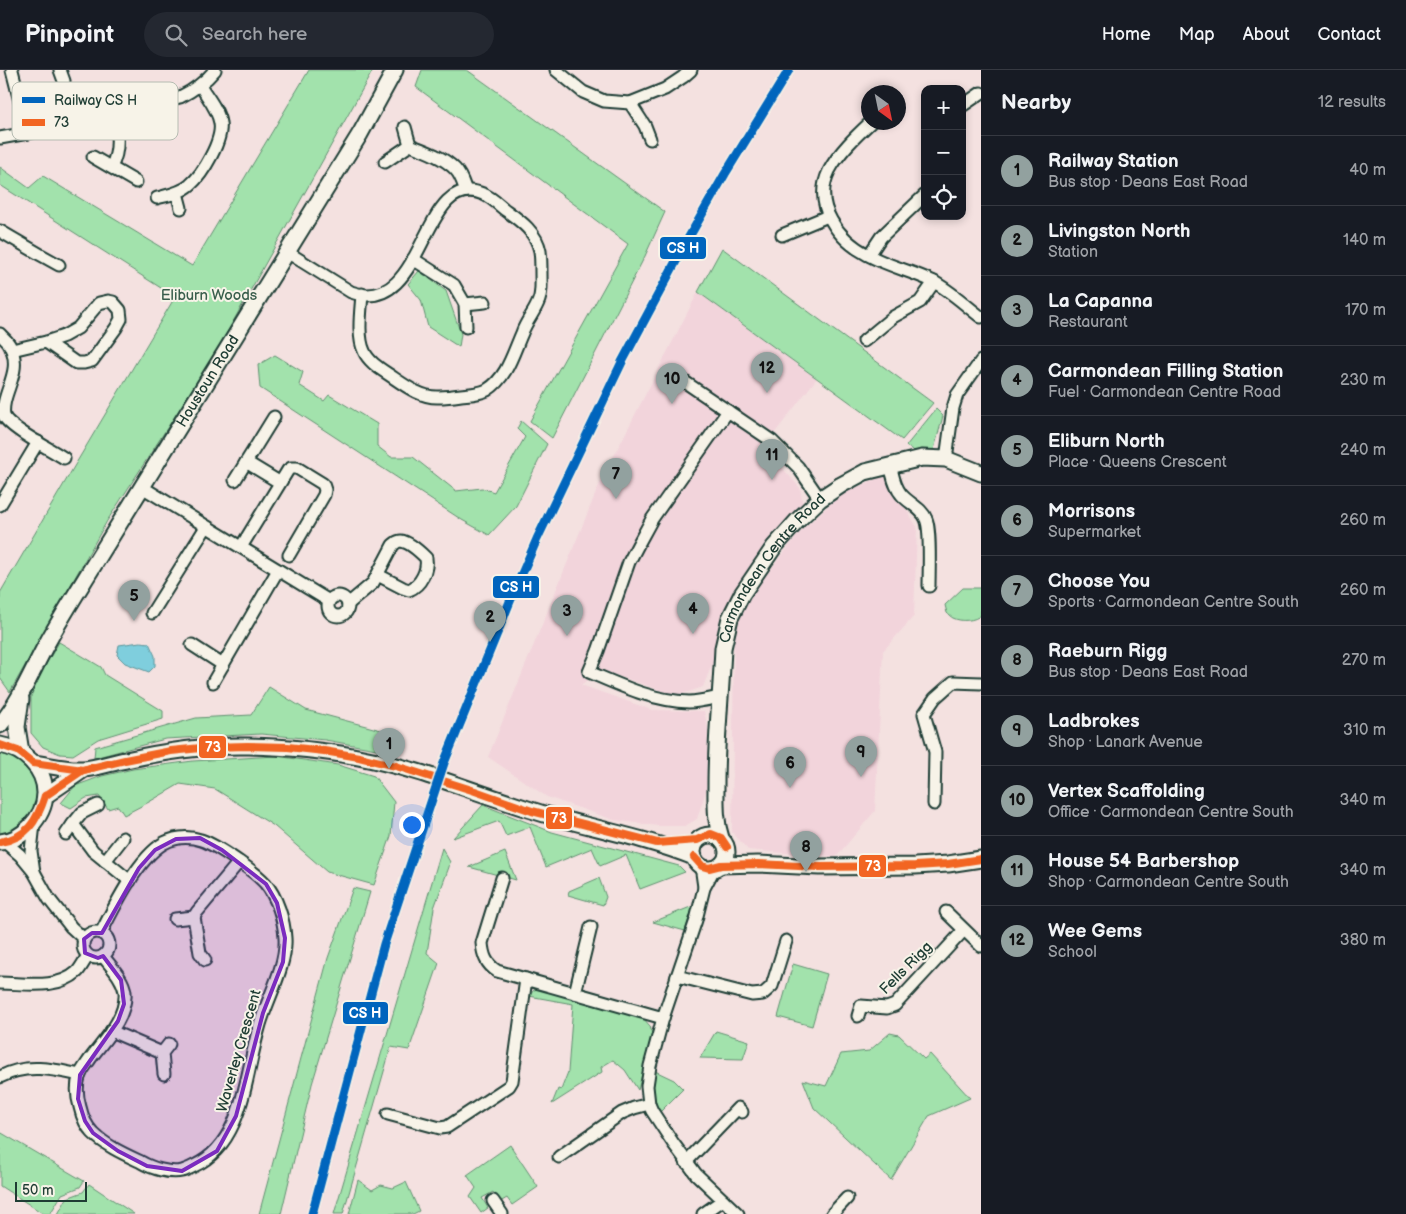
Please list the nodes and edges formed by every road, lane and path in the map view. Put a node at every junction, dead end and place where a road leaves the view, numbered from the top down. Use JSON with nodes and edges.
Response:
{"nodes":[{"id":1,"x":215,"y":70,"type":"edge"},
{"id":2,"x":395,"y":70,"type":"edge"},
{"id":3,"x":556,"y":70,"type":"edge"},
{"id":4,"x":691,"y":70,"type":"edge"},
{"id":5,"x":200,"y":85,"type":"junction"},
{"id":6,"x":981,"y":93,"type":"edge"},
{"id":7,"x":178,"y":96,"type":"edge"},
{"id":8,"x":630,"y":103,"type":"junction"},
{"id":9,"x":966,"y":103,"type":"edge"},
{"id":10,"x":657,"y":122,"type":"dead end"},
{"id":11,"x":645,"y":126,"type":"junction"},
{"id":12,"x":405,"y":127,"type":"dead end"},
{"id":13,"x":863,"y":130,"type":"edge"},
{"id":14,"x":650,"y":139,"type":"dead end"},
{"id":15,"x":118,"y":140,"type":"edge"},
{"id":16,"x":410,"y":145,"type":"junction"},
{"id":17,"x":94,"y":157,"type":"dead end"},
{"id":18,"x":385,"y":162,"type":"dead end"},
{"id":19,"x":111,"y":167,"type":"junction"},
{"id":20,"x":136,"y":182,"type":"dead end"},
{"id":21,"x":466,"y":191,"type":"junction"},
{"id":22,"x":177,"y":193,"type":"junction"},
{"id":23,"x":157,"y":198,"type":"dead end"},
{"id":24,"x":921,"y":199,"type":"edge"},
{"id":25,"x":181,"y":208,"type":"dead end"},
{"id":26,"x":828,"y":216,"type":"junction"},
{"id":27,"x":0,"y":231,"type":"edge"},
{"id":28,"x":782,"y":235,"type":"dead end"},
{"id":29,"x":287,"y":252,"type":"junction"},
{"id":30,"x":869,"y":256,"type":"junction"},
{"id":31,"x":413,"y":259,"type":"junction"},
{"id":32,"x":59,"y":265,"type":"dead end"},
{"id":33,"x":934,"y":282,"type":"junction"},
{"id":34,"x":362,"y":294,"type":"junction"},
{"id":35,"x":484,"y":302,"type":"dead end"},
{"id":36,"x":465,"y":304,"type":"junction"},
{"id":37,"x":981,"y":317,"type":"edge"},
{"id":38,"x":466,"y":327,"type":"dead end"},
{"id":39,"x":0,"y":334,"type":"edge"},
{"id":40,"x":864,"y":341,"type":"dead end"},
{"id":41,"x":46,"y":342,"type":"junction"},
{"id":42,"x":12,"y":350,"type":"junction"},
{"id":43,"x":981,"y":361,"type":"edge"},
{"id":44,"x":682,"y":380,"type":"dead end"},
{"id":45,"x":728,"y":411,"type":"junction"},
{"id":46,"x":274,"y":417,"type":"dead end"},
{"id":47,"x":2,"y":419,"type":"edge"},
{"id":48,"x":38,"y":442,"type":"junction"},
{"id":49,"x":64,"y":458,"type":"dead end"},
{"id":50,"x":946,"y":459,"type":"junction"},
{"id":51,"x":246,"y":462,"type":"junction"},
{"id":52,"x":890,"y":465,"type":"junction"},
{"id":53,"x":981,"y":473,"type":"edge"},
{"id":54,"x":235,"y":480,"type":"dead end"},
{"id":55,"x":280,"y":482,"type":"junction"},
{"id":56,"x":142,"y":487,"type":"junction"},
{"id":57,"x":820,"y":499,"type":"junction"},
{"id":58,"x":0,"y":505,"type":"edge"},
{"id":59,"x":206,"y":527,"type":"junction"},
{"id":60,"x":241,"y":547,"type":"junction"},
{"id":61,"x":288,"y":555,"type":"dead end"},
{"id":62,"x":278,"y":570,"type":"junction"},
{"id":63,"x":378,"y":575,"type":"junction"},
{"id":64,"x":929,"y":586,"type":"dead end"},
{"id":65,"x":348,"y":599,"type":"junction"},
{"id":66,"x":328,"y":601,"type":"junction"},
{"id":67,"x":152,"y":613,"type":"dead end"},
{"id":68,"x":192,"y":645,"type":"dead end"},
{"id":69,"x":223,"y":665,"type":"junction"},
{"id":70,"x":213,"y":682,"type":"dead end"},
{"id":71,"x":981,"y":683,"type":"edge"},
{"id":72,"x":22,"y":693,"type":"junction"},
{"id":73,"x":720,"y":697,"type":"junction"},
{"id":74,"x":0,"y":725,"type":"edge"},
{"id":75,"x":0,"y":745,"type":"edge"},
{"id":76,"x":21,"y":752,"type":"junction"},
{"id":77,"x":33,"y":763,"type":"junction"},
{"id":78,"x":83,"y":770,"type":"junction"},
{"id":79,"x":45,"y":796,"type":"junction"},
{"id":80,"x":934,"y":804,"type":"dead end"},
{"id":81,"x":98,"y":805,"type":"dead end"},
{"id":82,"x":716,"y":810,"type":"junction"},
{"id":83,"x":34,"y":824,"type":"junction"},
{"id":84,"x":73,"y":824,"type":"junction"},
{"id":85,"x":66,"y":834,"type":"dead end"},
{"id":86,"x":123,"y":838,"type":"dead end"},
{"id":87,"x":700,"y":838,"type":"junction"},
{"id":88,"x":2,"y":842,"type":"edge"},
{"id":89,"x":724,"y":842,"type":"junction"},
{"id":90,"x":657,"y":844,"type":"junction"},
{"id":91,"x":981,"y":859,"type":"edge"},
{"id":92,"x":105,"y":861,"type":"junction"},
{"id":93,"x":239,"y":862,"type":"junction"},
{"id":94,"x":708,"y":864,"type":"junction"},
{"id":95,"x":758,"y":864,"type":"junction"},
{"id":96,"x":34,"y":872,"type":"junction"},
{"id":97,"x":502,"y":878,"type":"dead end"},
{"id":98,"x":130,"y":881,"type":"junction"},
{"id":99,"x":946,"y":912,"type":"dead end"},
{"id":100,"x":194,"y":917,"type":"junction"},
{"id":101,"x":175,"y":919,"type":"dead end"},
{"id":102,"x":591,"y":927,"type":"dead end"},
{"id":103,"x":964,"y":930,"type":"junction"},
{"id":104,"x":101,"y":934,"type":"junction"},
{"id":105,"x":84,"y":939,"type":"junction"},
{"id":106,"x":786,"y":941,"type":"dead end"},
{"id":107,"x":981,"y":946,"type":"edge"},
{"id":108,"x":88,"y":956,"type":"junction"},
{"id":109,"x":103,"y":956,"type":"junction"},
{"id":110,"x":205,"y":960,"type":"dead end"},
{"id":111,"x":677,"y":976,"type":"junction"},
{"id":112,"x":526,"y":979,"type":"junction"},
{"id":113,"x":0,"y":984,"type":"edge"},
{"id":114,"x":575,"y":993,"type":"junction"},
{"id":115,"x":861,"y":1006,"type":"dead end"},
{"id":116,"x":663,"y":1018,"type":"junction"},
{"id":117,"x":111,"y":1031,"type":"junction"},
{"id":118,"x":164,"y":1074,"type":"dead end"},
{"id":119,"x":80,"y":1075,"type":"junction"},
{"id":120,"x":0,"y":1077,"type":"edge"},
{"id":121,"x":649,"y":1104,"type":"junction"},
{"id":122,"x":742,"y":1112,"type":"dead end"},
{"id":123,"x":388,"y":1114,"type":"dead end"},
{"id":124,"x":559,"y":1157,"type":"dead end"},
{"id":125,"x":686,"y":1162,"type":"junction"},
{"id":126,"x":847,"y":1198,"type":"dead end"},
{"id":127,"x":723,"y":1200,"type":"junction"},
{"id":128,"x":493,"y":1201,"type":"dead end"},
{"id":129,"x":502,"y":1214,"type":"edge"},
{"id":130,"x":702,"y":1214,"type":"edge"},
{"id":131,"x":738,"y":1214,"type":"edge"},
{"id":132,"x":832,"y":1214,"type":"edge"}],
"edges":[{"from":1,"to":5,"type":"street"},
{"from":2,"to":29,"type":"street","name":"Houstoun Road"},
{"from":3,"to":8,"type":"street"},
{"from":4,"to":8,"type":"street"},
{"from":5,"to":7,"type":"street"},
{"from":5,"to":22,"type":"street"},
{"from":6,"to":9,"type":"street"},
{"from":8,"to":11,"type":"street"},
{"from":10,"to":11,"type":"street"},
{"from":11,"to":14,"type":"street"},
{"from":12,"to":16,"type":"street"},
{"from":13,"to":26,"type":"street"},
{"from":15,"to":19,"type":"street"},
{"from":16,"to":18,"type":"street"},
{"from":16,"to":21,"type":"street"},
{"from":17,"to":19,"type":"street"},
{"from":19,"to":20,"type":"street"},
{"from":21,"to":31,"type":"street"},
{"from":21,"to":34,"type":"street"},
{"from":22,"to":23,"type":"street"},
{"from":22,"to":25,"type":"street"},
{"from":24,"to":30,"type":"street"},
{"from":26,"to":28,"type":"street"},
{"from":26,"to":30,"type":"street"},
{"from":27,"to":32,"type":"street"},
{"from":29,"to":34,"type":"street"},
{"from":29,"to":56,"type":"street","name":"Houstoun Road"},
{"from":30,"to":33,"type":"street"},
{"from":31,"to":34,"type":"street"},
{"from":31,"to":36,"type":"street"},
{"from":33,"to":37,"type":"street"},
{"from":33,"to":40,"type":"street"},
{"from":35,"to":36,"type":"street"},
{"from":36,"to":38,"type":"street"},
{"from":39,"to":42,"type":"street"},
{"from":41,"to":41,"type":"street"},
{"from":41,"to":42,"type":"street"},
{"from":42,"to":47,"type":"street"},
{"from":43,"to":50,"type":"street"},
{"from":44,"to":45,"type":"street"},
{"from":45,"to":57,"type":"street"},
{"from":45,"to":73,"type":"street"},
{"from":46,"to":51,"type":"street"},
{"from":47,"to":48,"type":"street"},
{"from":48,"to":49,"type":"street"},
{"from":48,"to":58,"type":"street"},
{"from":50,"to":52,"type":"street","name":"Carmondean Centre Road"},
{"from":50,"to":53,"type":"street","name":"Carmondean Centre Road"},
{"from":51,"to":54,"type":"street"},
{"from":51,"to":55,"type":"street"},
{"from":52,"to":57,"type":"street","name":"Carmondean Centre Road"},
{"from":52,"to":64,"type":"street"},
{"from":55,"to":60,"type":"street"},
{"from":55,"to":61,"type":"street"},
{"from":56,"to":59,"type":"street"},
{"from":56,"to":72,"type":"street","name":"Houstoun Road"},
{"from":57,"to":73,"type":"street","name":"Carmondean Centre Road"},
{"from":59,"to":60,"type":"street"},
{"from":59,"to":67,"type":"street"},
{"from":60,"to":62,"type":"street"},
{"from":62,"to":66,"type":"street"},
{"from":62,"to":69,"type":"street"},
{"from":63,"to":63,"type":"street"},
{"from":63,"to":65,"type":"street"},
{"from":65,"to":66,"type":"street"},
{"from":65,"to":66,"type":"street"},
{"from":68,"to":69,"type":"street"},
{"from":69,"to":70,"type":"street"},
{"from":71,"to":80,"type":"street"},
{"from":72,"to":74,"type":"street","name":"Houstoun Road"},
{"from":72,"to":76,"type":"street","name":"Houstoun Road"},
{"from":73,"to":82,"type":"street","name":"Carmondean Centre Road"},
{"from":75,"to":76,"type":"street"},
{"from":76,"to":77,"type":"street"},
{"from":77,"to":78,"type":"street"},
{"from":77,"to":79,"type":"street"},
{"from":78,"to":79,"type":"street"},
{"from":78,"to":90,"type":"street"},
{"from":79,"to":83,"type":"street"},
{"from":81,"to":84,"type":"street"},
{"from":82,"to":87,"type":"street","name":"Carmondean Centre Road"},
{"from":82,"to":89,"type":"street","name":"Carmondean Centre Road"},
{"from":83,"to":88,"type":"street"},
{"from":83,"to":96,"type":"street"},
{"from":84,"to":85,"type":"street"},
{"from":84,"to":92,"type":"street"},
{"from":86,"to":92,"type":"street"},
{"from":87,"to":89,"type":"street"},
{"from":87,"to":90,"type":"street"},
{"from":87,"to":94,"type":"street"},
{"from":88,"to":96,"type":"street"},
{"from":89,"to":94,"type":"street"},
{"from":89,"to":95,"type":"street"},
{"from":90,"to":94,"type":"street"},
{"from":91,"to":95,"type":"street"},
{"from":92,"to":98,"type":"street"},
{"from":93,"to":98,"type":"street","name":"Waverley Crescent"},
{"from":93,"to":100,"type":"street"},
{"from":93,"to":119,"type":"street","name":"Waverley Crescent"},
{"from":94,"to":95,"type":"street"},
{"from":94,"to":111,"type":"street"},
{"from":96,"to":105,"type":"street"},
{"from":97,"to":112,"type":"street"},
{"from":98,"to":104,"type":"street","name":"Waverley Crescent"},
{"from":99,"to":103,"type":"street"},
{"from":100,"to":101,"type":"street"},
{"from":100,"to":110,"type":"street"},
{"from":102,"to":114,"type":"street"},
{"from":103,"to":107,"type":"street"},
{"from":103,"to":115,"type":"street","name":"Fells Rigg"},
{"from":104,"to":105,"type":"street"},
{"from":104,"to":109,"type":"street"},
{"from":105,"to":108,"type":"street"},
{"from":106,"to":111,"type":"street"},
{"from":108,"to":109,"type":"street"},
{"from":108,"to":113,"type":"street"},
{"from":109,"to":117,"type":"street"},
{"from":111,"to":116,"type":"street"},
{"from":112,"to":114,"type":"street"},
{"from":112,"to":123,"type":"street"},
{"from":114,"to":116,"type":"street"},
{"from":116,"to":121,"type":"street"},
{"from":117,"to":118,"type":"street"},
{"from":117,"to":119,"type":"street"},
{"from":119,"to":120,"type":"street"},
{"from":121,"to":124,"type":"street"},
{"from":121,"to":125,"type":"street"},
{"from":122,"to":125,"type":"street"},
{"from":125,"to":127,"type":"street"},
{"from":126,"to":132,"type":"street"},
{"from":127,"to":130,"type":"street"},
{"from":127,"to":131,"type":"street"},
{"from":128,"to":129,"type":"street"}]}
